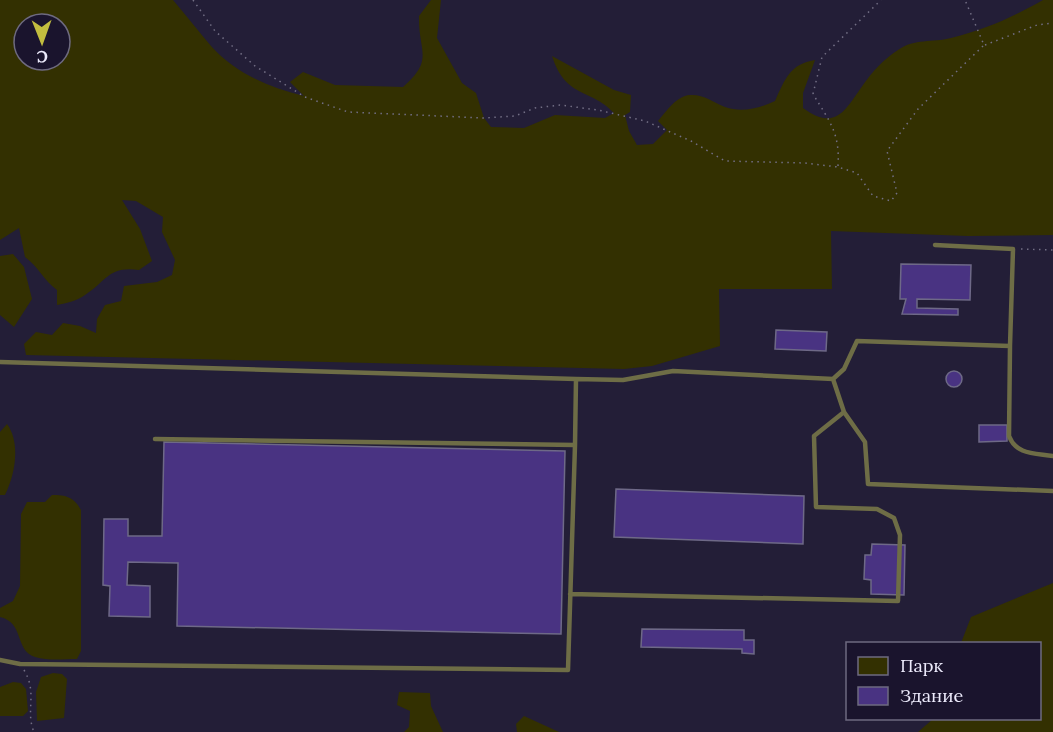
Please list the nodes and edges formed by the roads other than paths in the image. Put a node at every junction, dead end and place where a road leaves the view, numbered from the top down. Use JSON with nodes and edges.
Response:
{"nodes":[{"id":1,"x":935,"y":245,"type":"dead end"},
{"id":2,"x":1010,"y":346,"type":"junction"},
{"id":3,"x":0,"y":362,"type":"edge"},
{"id":4,"x":576,"y":379,"type":"junction"},
{"id":5,"x":833,"y":379,"type":"junction"},
{"id":6,"x":844,"y":412,"type":"junction"},
{"id":7,"x":155,"y":439,"type":"dead end"},
{"id":8,"x":574,"y":445,"type":"junction"},
{"id":9,"x":1053,"y":456,"type":"edge"},
{"id":10,"x":1053,"y":491,"type":"edge"},
{"id":11,"x":570,"y":594,"type":"junction"},
{"id":12,"x":0,"y":660,"type":"edge"}],
"edges":[{"from":1,"to":2,"type":"lane"},
{"from":2,"to":5,"type":"lane"},
{"from":2,"to":9,"type":"lane"},
{"from":3,"to":4,"type":"lane"},
{"from":4,"to":5,"type":"lane"},
{"from":4,"to":8,"type":"lane"},
{"from":5,"to":6,"type":"lane"},
{"from":6,"to":10,"type":"lane"},
{"from":6,"to":11,"type":"lane"},
{"from":7,"to":8,"type":"lane"},
{"from":8,"to":11,"type":"lane"},
{"from":11,"to":12,"type":"lane"}]}
